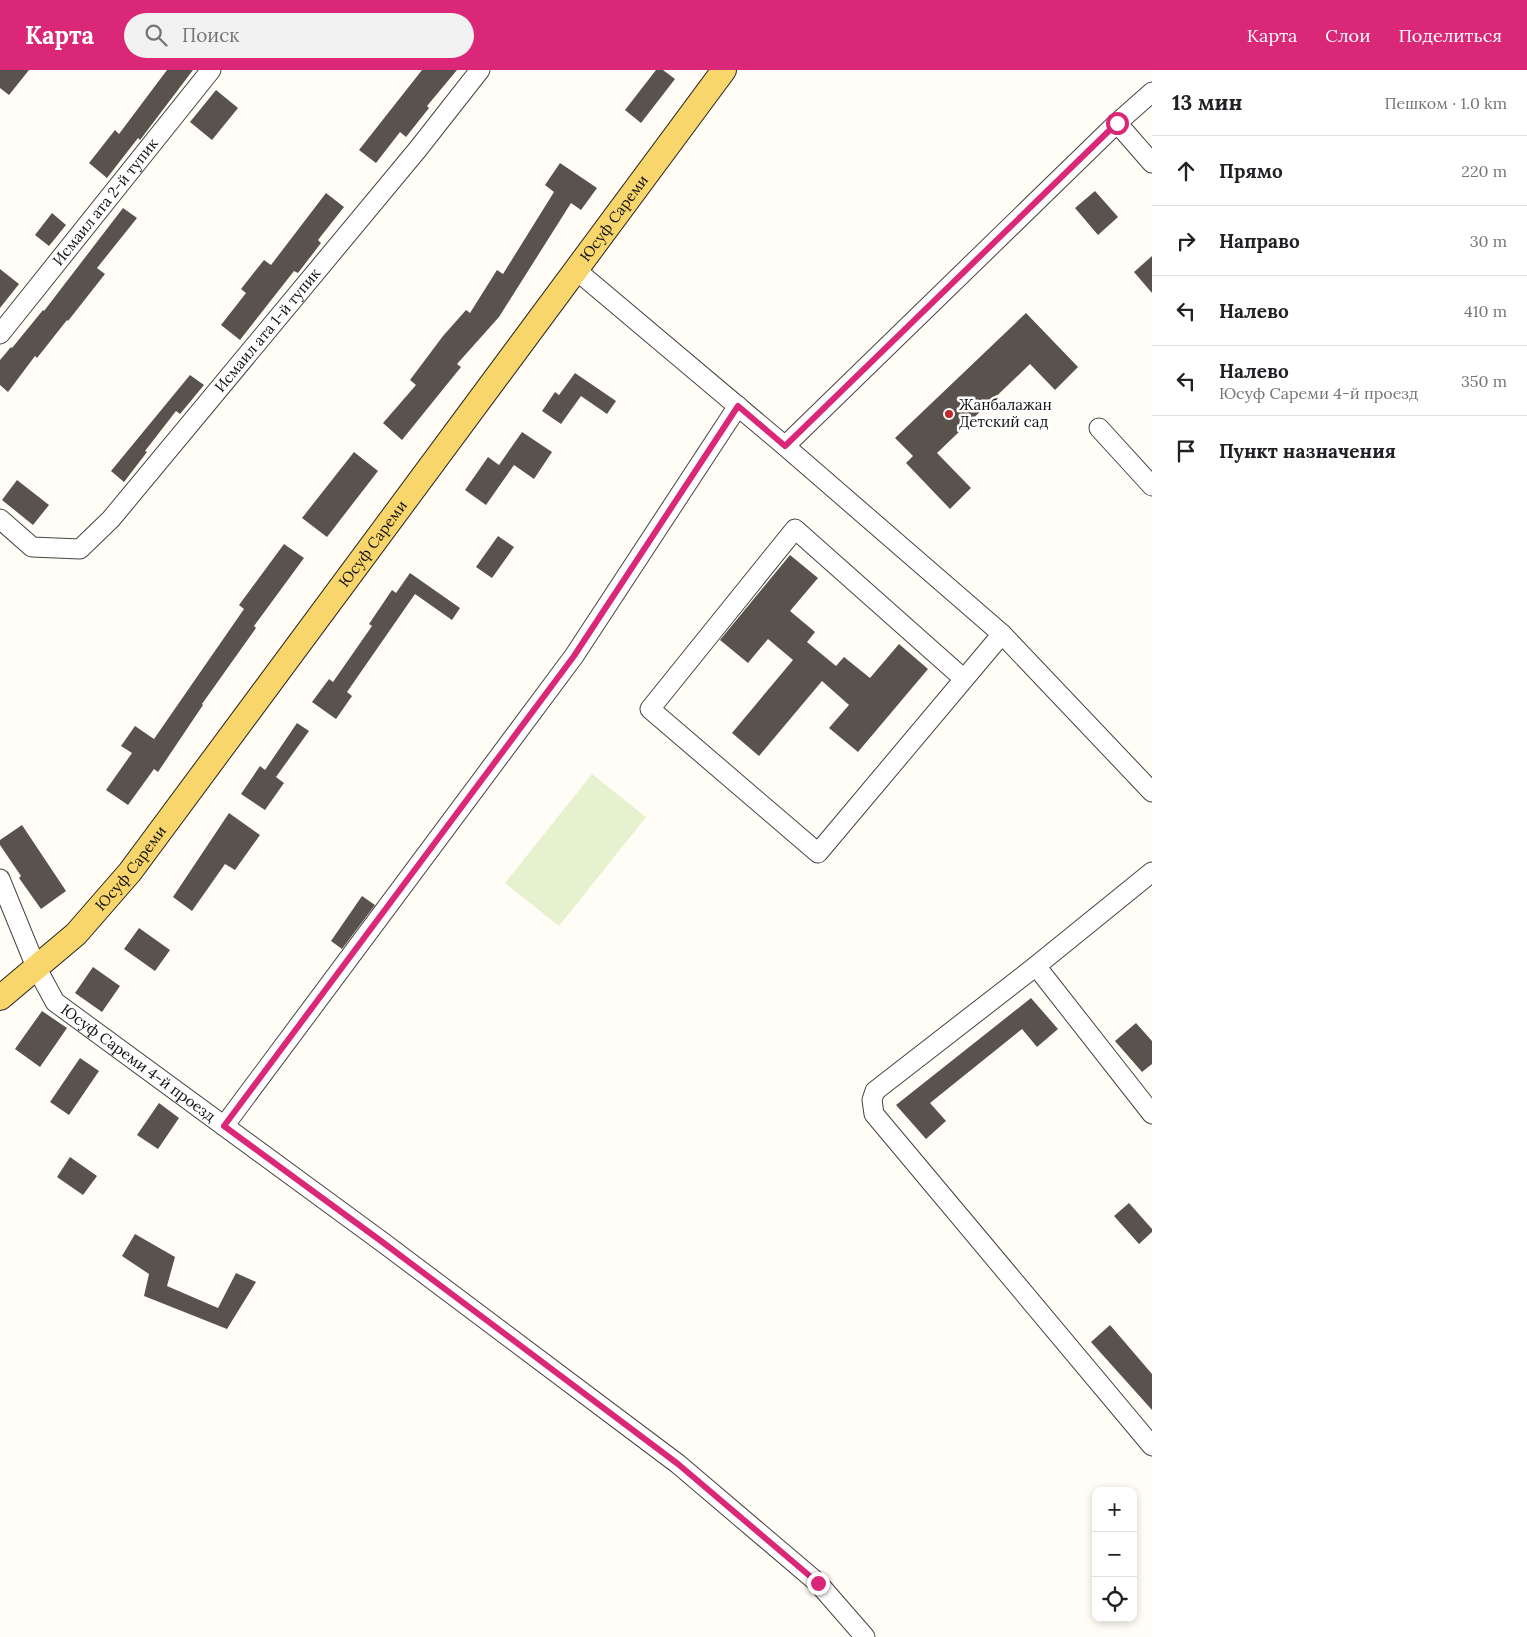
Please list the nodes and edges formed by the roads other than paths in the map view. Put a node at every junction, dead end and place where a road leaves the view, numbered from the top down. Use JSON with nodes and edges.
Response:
{"nodes":[{"id":1,"x":211,"y":70,"type":"edge"},
{"id":2,"x":480,"y":70,"type":"edge"},
{"id":3,"x":724,"y":70,"type":"edge"},
{"id":4,"x":1152,"y":92,"type":"edge"},
{"id":5,"x":1117,"y":123,"type":"junction"},
{"id":6,"x":1152,"y":163,"type":"edge"},
{"id":7,"x":576,"y":270,"type":"junction"},
{"id":8,"x":0,"y":334,"type":"edge"},
{"id":9,"x":738,"y":406,"type":"junction"},
{"id":10,"x":1099,"y":428,"type":"dead end"},
{"id":11,"x":785,"y":446,"type":"junction"},
{"id":12,"x":1152,"y":486,"type":"edge"},
{"id":13,"x":0,"y":519,"type":"edge"},
{"id":14,"x":1002,"y":634,"type":"junction"},
{"id":15,"x":964,"y":679,"type":"junction"},
{"id":16,"x":1146,"y":773,"type":"edge"},
{"id":17,"x":1152,"y":792,"type":"edge"},
{"id":18,"x":1152,"y":872,"type":"edge"},
{"id":19,"x":0,"y":880,"type":"edge"},
{"id":20,"x":1036,"y":966,"type":"junction"},
{"id":21,"x":36,"y":967,"type":"junction"},
{"id":22,"x":0,"y":998,"type":"edge"},
{"id":23,"x":1152,"y":1114,"type":"edge"},
{"id":24,"x":224,"y":1126,"type":"junction"},
{"id":25,"x":1152,"y":1446,"type":"edge"},
{"id":26,"x":865,"y":1637,"type":"edge"}],
"edges":[{"from":1,"to":8,"type":"street","name":"Исмаил ата 2-й тупик"},
{"from":2,"to":13,"type":"street","name":"Исмаил ата 1-й тупик"},
{"from":3,"to":7,"type":"main road","name":"Юсуф Сареми"},
{"from":4,"to":5,"type":"street"},
{"from":5,"to":6,"type":"street"},
{"from":5,"to":11,"type":"street"},
{"from":7,"to":9,"type":"street"},
{"from":7,"to":21,"type":"main road","name":"Юсуф Сареми"},
{"from":9,"to":11,"type":"street"},
{"from":9,"to":24,"type":"street"},
{"from":10,"to":12,"type":"street"},
{"from":11,"to":14,"type":"street"},
{"from":14,"to":15,"type":"street"},
{"from":14,"to":16,"type":"street"},
{"from":15,"to":15,"type":"street"},
{"from":16,"to":17,"type":"street"},
{"from":18,"to":20,"type":"street"},
{"from":19,"to":21,"type":"street","name":"Юсуф Сареми 4-й проезд"},
{"from":20,"to":23,"type":"street"},
{"from":20,"to":25,"type":"street"},
{"from":21,"to":22,"type":"main road","name":"Юсуф Сареми"},
{"from":21,"to":24,"type":"street","name":"Юсуф Сареми 4-й проезд"},
{"from":24,"to":26,"type":"street","name":"Юсуф Сареми 4-й проезд"}]}
